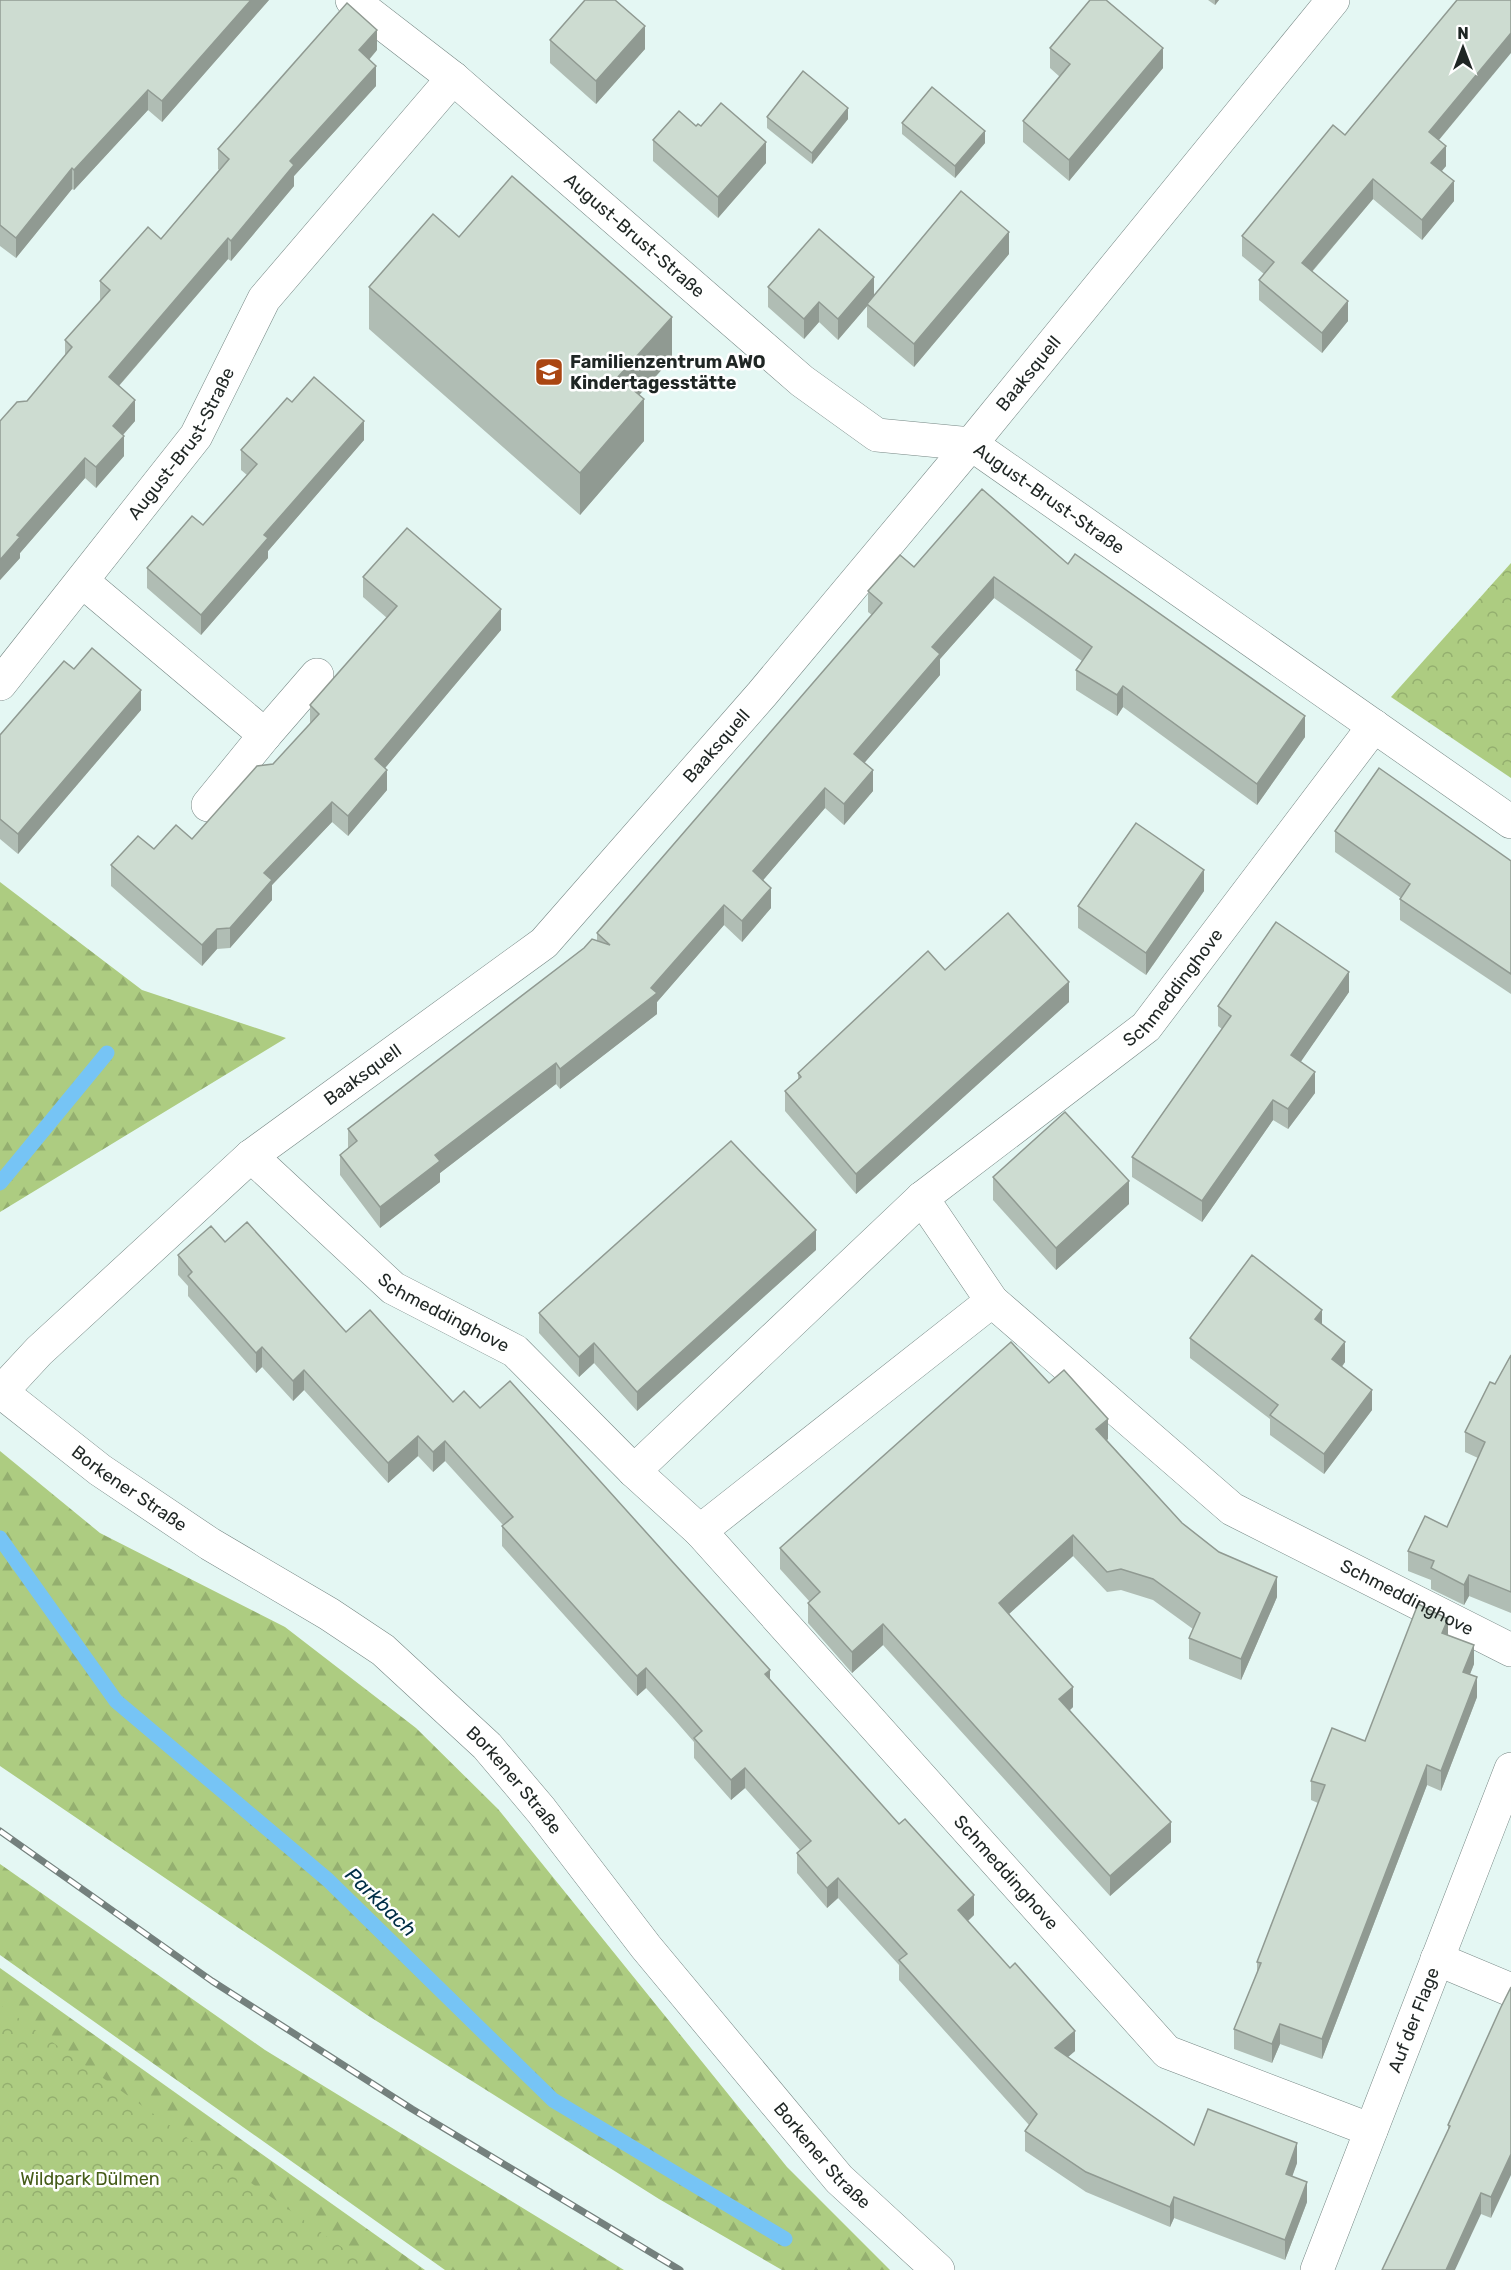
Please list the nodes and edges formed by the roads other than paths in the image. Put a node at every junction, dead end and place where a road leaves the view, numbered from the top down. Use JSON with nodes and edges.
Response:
{"nodes":[{"id":1,"x":352,"y":0,"type":"edge"},
{"id":2,"x":1333,"y":0,"type":"edge"},
{"id":3,"x":453,"y":78,"type":"junction"},
{"id":4,"x":971,"y":444,"type":"junction"},
{"id":5,"x":82,"y":581,"type":"junction"},
{"id":6,"x":317,"y":675,"type":"dead end"},
{"id":7,"x":0,"y":684,"type":"edge"},
{"id":8,"x":1374,"y":726,"type":"junction"},
{"id":9,"x":265,"y":735,"type":"junction"},
{"id":10,"x":208,"y":805,"type":"dead end"},
{"id":11,"x":1511,"y":822,"type":"edge"},
{"id":12,"x":251,"y":1156,"type":"junction"},
{"id":13,"x":922,"y":1198,"type":"junction"},
{"id":14,"x":992,"y":1301,"type":"junction"},
{"id":15,"x":1,"y":1391,"type":"edge"},
{"id":16,"x":634,"y":1471,"type":"junction"},
{"id":17,"x":700,"y":1531,"type":"junction"},
{"id":18,"x":1511,"y":1650,"type":"edge"},
{"id":19,"x":1511,"y":1770,"type":"edge"},
{"id":20,"x":1437,"y":1959,"type":"junction"},
{"id":21,"x":1511,"y":1990,"type":"edge"},
{"id":22,"x":1371,"y":2130,"type":"junction"},
{"id":23,"x":938,"y":2270,"type":"edge"},
{"id":24,"x":1317,"y":2270,"type":"edge"}],
"edges":[{"from":1,"to":3,"type":"street","name":"August-Brust-Straße"},
{"from":2,"to":4,"type":"street","name":"Baaksquell"},
{"from":3,"to":4,"type":"street","name":"August-Brust-Straße"},
{"from":3,"to":5,"type":"street","name":"August-Brust-Straße"},
{"from":4,"to":8,"type":"street","name":"August-Brust-Straße"},
{"from":4,"to":12,"type":"street","name":"Baaksquell"},
{"from":5,"to":7,"type":"street","name":"August-Brust-Straße"},
{"from":5,"to":9,"type":"street"},
{"from":6,"to":9,"type":"street"},
{"from":8,"to":11,"type":"street","name":"August-Brust-Straße"},
{"from":8,"to":13,"type":"street","name":"Schmeddinghove"},
{"from":9,"to":10,"type":"street"},
{"from":12,"to":15,"type":"street","name":"Baaksquell"},
{"from":12,"to":16,"type":"street","name":"Schmeddinghove"},
{"from":13,"to":14,"type":"street","name":"Schmeddinghove"},
{"from":13,"to":16,"type":"street","name":"Schmeddinghove"},
{"from":14,"to":17,"type":"street"},
{"from":14,"to":18,"type":"street","name":"Schmeddinghove"},
{"from":15,"to":23,"type":"street","name":"Borkener Straße"},
{"from":16,"to":17,"type":"street","name":"Schmeddinghove"},
{"from":17,"to":22,"type":"street","name":"Schmeddinghove"},
{"from":19,"to":20,"type":"street","name":"Auf der Flage"},
{"from":20,"to":21,"type":"street"},
{"from":20,"to":22,"type":"street","name":"Auf der Flage"},
{"from":22,"to":24,"type":"street","name":"Auf der Flage"}]}
